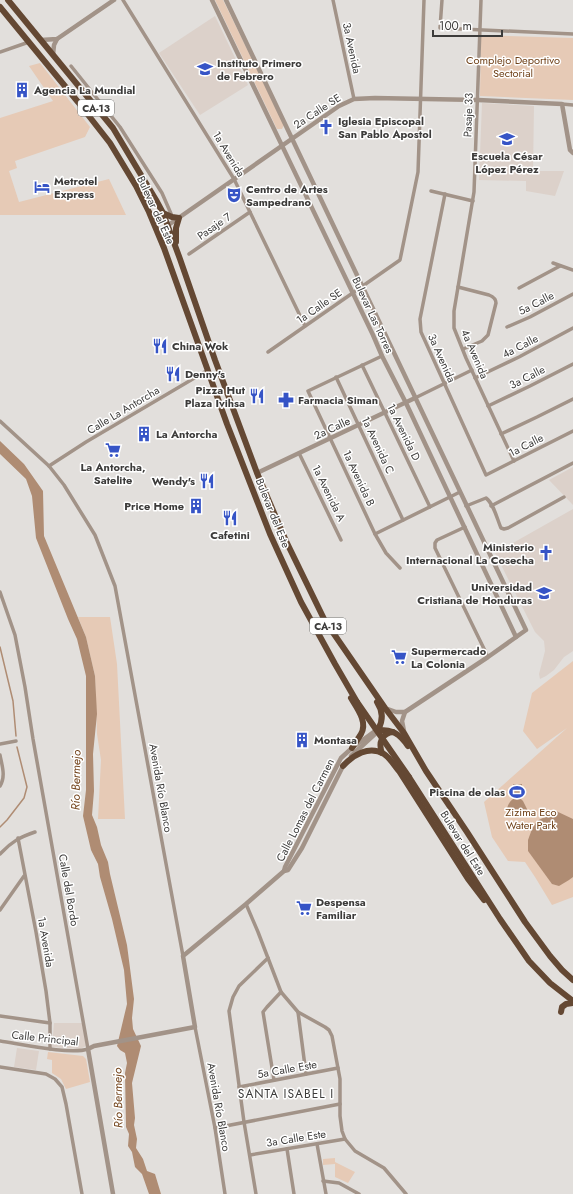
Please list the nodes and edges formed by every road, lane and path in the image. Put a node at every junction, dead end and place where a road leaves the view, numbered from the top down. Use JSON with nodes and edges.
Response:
{"nodes":[{"id":1,"x":8,"y":0,"type":"edge"},
{"id":2,"x":114,"y":0,"type":"edge"},
{"id":3,"x":123,"y":0,"type":"edge"},
{"id":4,"x":212,"y":0,"type":"edge"},
{"id":5,"x":226,"y":0,"type":"edge"},
{"id":6,"x":333,"y":0,"type":"edge"},
{"id":7,"x":424,"y":0,"type":"edge"},
{"id":8,"x":442,"y":0,"type":"edge"},
{"id":9,"x":481,"y":0,"type":"edge"},
{"id":10,"x":0,"y":7,"type":"edge"},
{"id":11,"x":480,"y":30,"type":"junction"},
{"id":12,"x":573,"y":34,"type":"edge"},
{"id":13,"x":57,"y":38,"type":"junction"},
{"id":14,"x":41,"y":40,"type":"junction"},
{"id":15,"x":29,"y":42,"type":"junction"},
{"id":16,"x":0,"y":52,"type":"edge"},
{"id":17,"x":53,"y":55,"type":"junction"},
{"id":18,"x":71,"y":66,"type":"dead end"},
{"id":19,"x":420,"y":98,"type":"junction"},
{"id":20,"x":354,"y":100,"type":"junction"},
{"id":21,"x":478,"y":100,"type":"junction"},
{"id":22,"x":562,"y":104,"type":"junction"},
{"id":23,"x":573,"y":104,"type":"edge"},
{"id":24,"x":292,"y":138,"type":"junction"},
{"id":25,"x":282,"y":146,"type":"junction"},
{"id":26,"x":573,"y":153,"type":"edge"},
{"id":27,"x":234,"y":179,"type":"junction"},
{"id":28,"x":431,"y":191,"type":"dead end"},
{"id":29,"x":445,"y":194,"type":"junction"},
{"id":30,"x":473,"y":201,"type":"junction"},
{"id":31,"x":250,"y":212,"type":"junction"},
{"id":32,"x":162,"y":213,"type":"junction"},
{"id":33,"x":172,"y":217,"type":"junction"},
{"id":34,"x":179,"y":218,"type":"junction"},
{"id":35,"x":167,"y":226,"type":"junction"},
{"id":36,"x":176,"y":247,"type":"junction"},
{"id":37,"x":189,"y":254,"type":"dead end"},
{"id":38,"x":553,"y":263,"type":"dead end"},
{"id":39,"x":560,"y":266,"type":"junction"},
{"id":40,"x":573,"y":270,"type":"edge"},
{"id":41,"x":362,"y":286,"type":"junction"},
{"id":42,"x":458,"y":287,"type":"junction"},
{"id":43,"x":519,"y":288,"type":"dead end"},
{"id":44,"x":353,"y":293,"type":"junction"},
{"id":45,"x":573,"y":294,"type":"edge"},
{"id":46,"x":305,"y":326,"type":"junction"},
{"id":47,"x":507,"y":327,"type":"dead end"},
{"id":48,"x":573,"y":328,"type":"edge"},
{"id":49,"x":463,"y":349,"type":"junction"},
{"id":50,"x":268,"y":352,"type":"dead end"},
{"id":51,"x":382,"y":356,"type":"junction"},
{"id":52,"x":573,"y":364,"type":"edge"},
{"id":53,"x":362,"y":365,"type":"junction"},
{"id":54,"x":208,"y":370,"type":"junction"},
{"id":55,"x":472,"y":370,"type":"junction"},
{"id":56,"x":336,"y":378,"type":"junction"},
{"id":57,"x":475,"y":378,"type":"junction"},
{"id":58,"x":444,"y":384,"type":"junction"},
{"id":59,"x":415,"y":398,"type":"junction"},
{"id":60,"x":573,"y":399,"type":"edge"},
{"id":61,"x":406,"y":403,"type":"junction"},
{"id":62,"x":488,"y":406,"type":"junction"},
{"id":63,"x":384,"y":413,"type":"junction"},
{"id":64,"x":0,"y":421,"type":"edge"},
{"id":65,"x":359,"y":425,"type":"junction"},
{"id":66,"x":573,"y":432,"type":"edge"},
{"id":67,"x":501,"y":434,"type":"junction"},
{"id":68,"x":331,"y":438,"type":"junction"},
{"id":69,"x":299,"y":453,"type":"junction"},
{"id":70,"x":514,"y":461,"type":"junction"},
{"id":71,"x":573,"y":463,"type":"edge"},
{"id":72,"x":49,"y":466,"type":"junction"},
{"id":73,"x":257,"y":473,"type":"junction"},
{"id":74,"x":486,"y":475,"type":"joint"},
{"id":75,"x":460,"y":492,"type":"junction"},
{"id":76,"x":450,"y":497,"type":"junction"},
{"id":77,"x":564,"y":497,"type":"dead end"},
{"id":78,"x":466,"y":506,"type":"junction"},
{"id":79,"x":492,"y":506,"type":"junction"},
{"id":80,"x":430,"y":507,"type":"junction"},
{"id":81,"x":403,"y":520,"type":"junction"},
{"id":82,"x":465,"y":527,"type":"junction"},
{"id":83,"x":270,"y":534,"type":"junction"},
{"id":84,"x":375,"y":534,"type":"junction"},
{"id":85,"x":342,"y":540,"type":"dead end"},
{"id":86,"x":400,"y":568,"type":"dead end"},
{"id":87,"x":0,"y":592,"type":"edge"},
{"id":88,"x":333,"y":632,"type":"junction"},
{"id":89,"x":516,"y":637,"type":"junction"},
{"id":90,"x":488,"y":657,"type":"junction"},
{"id":91,"x":385,"y":708,"type":"junction"},
{"id":92,"x":405,"y":712,"type":"junction"},
{"id":93,"x":378,"y":730,"type":"junction"},
{"id":94,"x":395,"y":732,"type":"junction"},
{"id":95,"x":404,"y":733,"type":"junction"},
{"id":96,"x":16,"y":741,"type":"dead end"},
{"id":97,"x":0,"y":744,"type":"edge"},
{"id":98,"x":352,"y":748,"type":"junction"},
{"id":99,"x":382,"y":753,"type":"junction"},
{"id":100,"x":0,"y":755,"type":"edge"},
{"id":101,"x":343,"y":766,"type":"junction"},
{"id":102,"x":426,"y":771,"type":"junction"},
{"id":103,"x":0,"y":786,"type":"edge"},
{"id":104,"x":35,"y":832,"type":"dead end"},
{"id":105,"x":18,"y":838,"type":"junction"},
{"id":106,"x":0,"y":854,"type":"edge"},
{"id":107,"x":284,"y":871,"type":"junction"},
{"id":108,"x":24,"y":876,"type":"junction"},
{"id":109,"x":246,"y":904,"type":"junction"},
{"id":110,"x":0,"y":910,"type":"edge"},
{"id":111,"x":500,"y":919,"type":"junction"},
{"id":112,"x":183,"y":956,"type":"junction"},
{"id":113,"x":268,"y":958,"type":"junction"},
{"id":114,"x":573,"y":980,"type":"edge"},
{"id":115,"x":281,"y":992,"type":"junction"},
{"id":116,"x":573,"y":1002,"type":"edge"},
{"id":117,"x":298,"y":1012,"type":"junction"},
{"id":118,"x":561,"y":1012,"type":"dead end"},
{"id":119,"x":0,"y":1016,"type":"edge"},
{"id":120,"x":50,"y":1023,"type":"junction"},
{"id":121,"x":195,"y":1027,"type":"junction"},
{"id":122,"x":0,"y":1041,"type":"edge"},
{"id":123,"x":50,"y":1049,"type":"junction"},
{"id":124,"x":88,"y":1049,"type":"junction"},
{"id":125,"x":0,"y":1067,"type":"edge"},
{"id":126,"x":338,"y":1068,"type":"junction"},
{"id":127,"x":306,"y":1074,"type":"junction"},
{"id":128,"x":274,"y":1080,"type":"junction"},
{"id":129,"x":239,"y":1087,"type":"junction"},
{"id":130,"x":340,"y":1104,"type":"junction"},
{"id":131,"x":244,"y":1122,"type":"junction"},
{"id":132,"x":215,"y":1128,"type":"junction"},
{"id":133,"x":345,"y":1139,"type":"junction"},
{"id":134,"x":317,"y":1144,"type":"junction"},
{"id":135,"x":287,"y":1149,"type":"junction"},
{"id":136,"x":250,"y":1155,"type":"junction"},
{"id":137,"x":323,"y":1181,"type":"junction"},
{"id":138,"x":82,"y":1194,"type":"edge"},
{"id":139,"x":113,"y":1194,"type":"edge"},
{"id":140,"x":225,"y":1194,"type":"edge"},
{"id":141,"x":256,"y":1194,"type":"edge"},
{"id":142,"x":294,"y":1194,"type":"edge"},
{"id":143,"x":326,"y":1194,"type":"edge"},
{"id":144,"x":359,"y":1194,"type":"edge"},
{"id":145,"x":406,"y":1194,"type":"edge"}],
"edges":[{"from":1,"to":14,"type":"highway","name":"Bulevar del Este","number":"CA-13"},
{"from":2,"to":13,"type":"street"},
{"from":3,"to":27,"type":"street","name":"1a Avenida"},
{"from":4,"to":25,"type":"street","name":"Bulevar Las Torres"},
{"from":5,"to":24,"type":"street","name":"Bulevar Las Torres"},
{"from":6,"to":20,"type":"street","name":"3a Avenida"},
{"from":7,"to":19,"type":"street"},
{"from":8,"to":11,"type":"street"},
{"from":9,"to":11,"type":"street","name":"Pasaje 33"},
{"from":10,"to":15,"type":"highway","name":"Bulevar del Este","number":"CA-13"},
{"from":11,"to":12,"type":"street"},
{"from":11,"to":21,"type":"street","name":"Pasaje 33"},
{"from":13,"to":14,"type":"street"},
{"from":13,"to":17,"type":"street"},
{"from":14,"to":17,"type":"highway","name":"Bulevar del Este","number":"CA-13"},
{"from":15,"to":16,"type":"street"},
{"from":15,"to":54,"type":"highway","name":"Bulevar del Este","number":"CA-13"},
{"from":17,"to":32,"type":"highway","name":"Bulevar del Este","number":"CA-13"},
{"from":18,"to":33,"type":"street"},
{"from":19,"to":20,"type":"street","name":"2a Calle SE"},
{"from":19,"to":21,"type":"street","name":"2a Calle SE"},
{"from":19,"to":41,"type":"street","name":"1a Calle SE"},
{"from":20,"to":24,"type":"street","name":"2a Calle SE"},
{"from":21,"to":22,"type":"street","name":"2a Calle SE"},
{"from":21,"to":30,"type":"street","name":"Pasaje 33"},
{"from":22,"to":23,"type":"street"},
{"from":22,"to":26,"type":"street"},
{"from":24,"to":25,"type":"street","name":"2a Calle SE"},
{"from":24,"to":41,"type":"street","name":"Bulevar Las Torres"},
{"from":25,"to":27,"type":"street","name":"2a Calle SE"},
{"from":25,"to":44,"type":"street","name":"Bulevar Las Torres"},
{"from":27,"to":31,"type":"street","name":"1a Avenida"},
{"from":27,"to":34,"type":"street","name":"2a Calle SE"},
{"from":28,"to":29,"type":"street"},
{"from":29,"to":30,"type":"street"},
{"from":29,"to":58,"type":"street","name":"3a Avenida"},
{"from":30,"to":42,"type":"street","name":"4a Avenida"},
{"from":31,"to":37,"type":"street","name":"Pasaje 7"},
{"from":31,"to":46,"type":"street","name":"1a Avenida"},
{"from":32,"to":33,"type":"highway"},
{"from":32,"to":35,"type":"highway","name":"Bulevar del Este","number":"CA-13"},
{"from":33,"to":34,"type":"highway"},
{"from":34,"to":35,"type":"street","name":"2a Calle SE"},
{"from":34,"to":36,"type":"highway"},
{"from":35,"to":36,"type":"highway","name":"Bulevar del Este","number":"CA-13"},
{"from":36,"to":73,"type":"highway","name":"Bulevar del Este","number":"CA-13"},
{"from":38,"to":39,"type":"street"},
{"from":39,"to":40,"type":"street"},
{"from":39,"to":43,"type":"street"},
{"from":41,"to":44,"type":"street","name":"1a Calle SE"},
{"from":41,"to":59,"type":"street","name":"Bulevar Las Torres"},
{"from":42,"to":49,"type":"street","name":"4a Avenida"},
{"from":42,"to":49,"type":"street"},
{"from":44,"to":46,"type":"street","name":"1a Calle SE"},
{"from":44,"to":51,"type":"street","name":"Bulevar Las Torres"},
{"from":45,"to":47,"type":"street","name":"5a Calle"},
{"from":46,"to":50,"type":"street","name":"1a Calle SE"},
{"from":48,"to":57,"type":"street","name":"4a Calle"},
{"from":49,"to":55,"type":"street","name":"4a Avenida"},
{"from":51,"to":53,"type":"street"},
{"from":51,"to":61,"type":"street","name":"Bulevar Las Torres"},
{"from":52,"to":62,"type":"street","name":"3a Calle"},
{"from":53,"to":56,"type":"street"},
{"from":53,"to":63,"type":"street","name":"1a Avenida D"},
{"from":54,"to":72,"type":"street","name":"Calle La Antorcha"},
{"from":54,"to":83,"type":"highway","name":"Bulevar del Este","number":"CA-13"},
{"from":55,"to":57,"type":"street","name":"4a Avenida"},
{"from":55,"to":58,"type":"street"},
{"from":56,"to":65,"type":"street","name":"1a Avenida C"},
{"from":56,"to":68,"type":"street","name":"1a Avenida B"},
{"from":57,"to":62,"type":"street","name":"4a Avenida"},
{"from":58,"to":59,"type":"street"},
{"from":58,"to":74,"type":"street","name":"3a Avenida"},
{"from":59,"to":61,"type":"street","name":"2a Calle"},
{"from":59,"to":75,"type":"street","name":"Bulevar Las Torres"},
{"from":60,"to":67,"type":"street"},
{"from":61,"to":63,"type":"street","name":"2a Calle"},
{"from":61,"to":76,"type":"street","name":"Bulevar Las Torres"},
{"from":62,"to":67,"type":"street","name":"4a Avenida"},
{"from":63,"to":65,"type":"street","name":"2a Calle"},
{"from":63,"to":80,"type":"street","name":"1a Avenida D"},
{"from":64,"to":72,"type":"street","name":"Avenida Río Blanco"},
{"from":65,"to":68,"type":"street","name":"2a Calle"},
{"from":65,"to":81,"type":"street","name":"1a Avenida C"},
{"from":66,"to":70,"type":"street","name":"1a Calle"},
{"from":67,"to":70,"type":"street","name":"4a Avenida"},
{"from":68,"to":69,"type":"street","name":"2a Calle"},
{"from":68,"to":84,"type":"street","name":"1a Avenida B"},
{"from":69,"to":73,"type":"street","name":"2a Calle"},
{"from":69,"to":85,"type":"street","name":"1a Avenida A"},
{"from":70,"to":74,"type":"street","name":"1a Calle"},
{"from":71,"to":79,"type":"street"},
{"from":72,"to":112,"type":"street","name":"Avenida Río Blanco"},
{"from":73,"to":88,"type":"highway","name":"Bulevar del Este","number":"CA-13"},
{"from":75,"to":76,"type":"street"},
{"from":75,"to":78,"type":"street","name":"Bulevar Las Torres"},
{"from":76,"to":80,"type":"street"},
{"from":76,"to":82,"type":"street","name":"Bulevar Las Torres"},
{"from":77,"to":79,"type":"street"},
{"from":78,"to":79,"type":"street"},
{"from":78,"to":89,"type":"street","name":"Bulevar Las Torres"},
{"from":80,"to":81,"type":"street"},
{"from":81,"to":84,"type":"street"},
{"from":82,"to":89,"type":"street","name":"Bulevar Las Torres"},
{"from":82,"to":90,"type":"street"},
{"from":83,"to":98,"type":"highway"},
{"from":83,"to":111,"type":"highway","name":"Bulevar del Este","number":"CA-13","bridge":true},
{"from":84,"to":86,"type":"street","name":"1a Avenida B"},
{"from":87,"to":124,"type":"street","name":"Calle del Bordo"},
{"from":88,"to":91,"type":"highway","name":"Bulevar del Este","number":"CA-13"},
{"from":88,"to":93,"type":"highway"},
{"from":89,"to":90,"type":"street"},
{"from":90,"to":92,"type":"street"},
{"from":91,"to":92,"type":"street"},
{"from":91,"to":95,"type":"highway","name":"Bulevar del Este","number":"CA-13"},
{"from":92,"to":95,"type":"street"},
{"from":93,"to":94,"type":"highway"},
{"from":93,"to":98,"type":"street","name":"Calle Lomas del Carmen"},
{"from":93,"to":101,"type":"street","name":"Calle Lomas del Carmen"},
{"from":94,"to":99,"type":"highway"},
{"from":94,"to":102,"type":"highway"},
{"from":95,"to":102,"type":"highway","name":"Bulevar del Este","number":"CA-13"},
{"from":96,"to":97,"type":"street"},
{"from":98,"to":107,"type":"street","name":"Calle Lomas del Carmen"},
{"from":99,"to":101,"type":"highway"},
{"from":99,"to":111,"type":"highway"},
{"from":100,"to":103,"type":"street"},
{"from":101,"to":107,"type":"street","name":"Calle Lomas del Carmen"},
{"from":102,"to":114,"type":"highway","name":"Bulevar del Este","number":"CA-13"},
{"from":104,"to":105,"type":"street"},
{"from":105,"to":106,"type":"street"},
{"from":105,"to":108,"type":"street","name":"1a Avenida"},
{"from":107,"to":109,"type":"street","name":"Calle Lomas del Carmen"},
{"from":108,"to":110,"type":"street"},
{"from":108,"to":120,"type":"street","name":"1a Avenida"},
{"from":109,"to":112,"type":"street","name":"Calle Lomas del Carmen"},
{"from":109,"to":113,"type":"street"},
{"from":111,"to":116,"type":"highway","name":"Bulevar del Este","number":"CA-13"},
{"from":112,"to":121,"type":"street","name":"Avenida Río Blanco"},
{"from":113,"to":115,"type":"street"},
{"from":113,"to":129,"type":"street"},
{"from":115,"to":117,"type":"street"},
{"from":115,"to":128,"type":"street"},
{"from":116,"to":118,"type":"highway"},
{"from":117,"to":126,"type":"street"},
{"from":117,"to":127,"type":"street"},
{"from":119,"to":120,"type":"street"},
{"from":120,"to":123,"type":"street","name":"1a Avenida"},
{"from":121,"to":124,"type":"street"},
{"from":121,"to":132,"type":"street","name":"Avenida Río Blanco"},
{"from":122,"to":123,"type":"street","name":"Calle Principal"},
{"from":123,"to":124,"type":"street","name":"Calle Principal"},
{"from":124,"to":139,"type":"street","name":"Calle del Bordo"},
{"from":125,"to":138,"type":"street"},
{"from":126,"to":127,"type":"street","name":"5a Calle Este"},
{"from":126,"to":130,"type":"street"},
{"from":127,"to":128,"type":"street","name":"5a Calle Este"},
{"from":128,"to":129,"type":"street","name":"5a Calle Este"},
{"from":129,"to":131,"type":"street"},
{"from":130,"to":131,"type":"street"},
{"from":130,"to":133,"type":"street"},
{"from":131,"to":132,"type":"street"},
{"from":131,"to":136,"type":"street"},
{"from":132,"to":140,"type":"street","name":"Avenida Río Blanco"},
{"from":133,"to":134,"type":"street","name":"3a Calle Este"},
{"from":133,"to":145,"type":"street"},
{"from":134,"to":135,"type":"street","name":"3a Calle Este"},
{"from":134,"to":137,"type":"street"},
{"from":135,"to":136,"type":"street","name":"3a Calle Este"},
{"from":135,"to":142,"type":"street"},
{"from":136,"to":141,"type":"street"},
{"from":137,"to":143,"type":"street"},
{"from":137,"to":144,"type":"street"}]}
